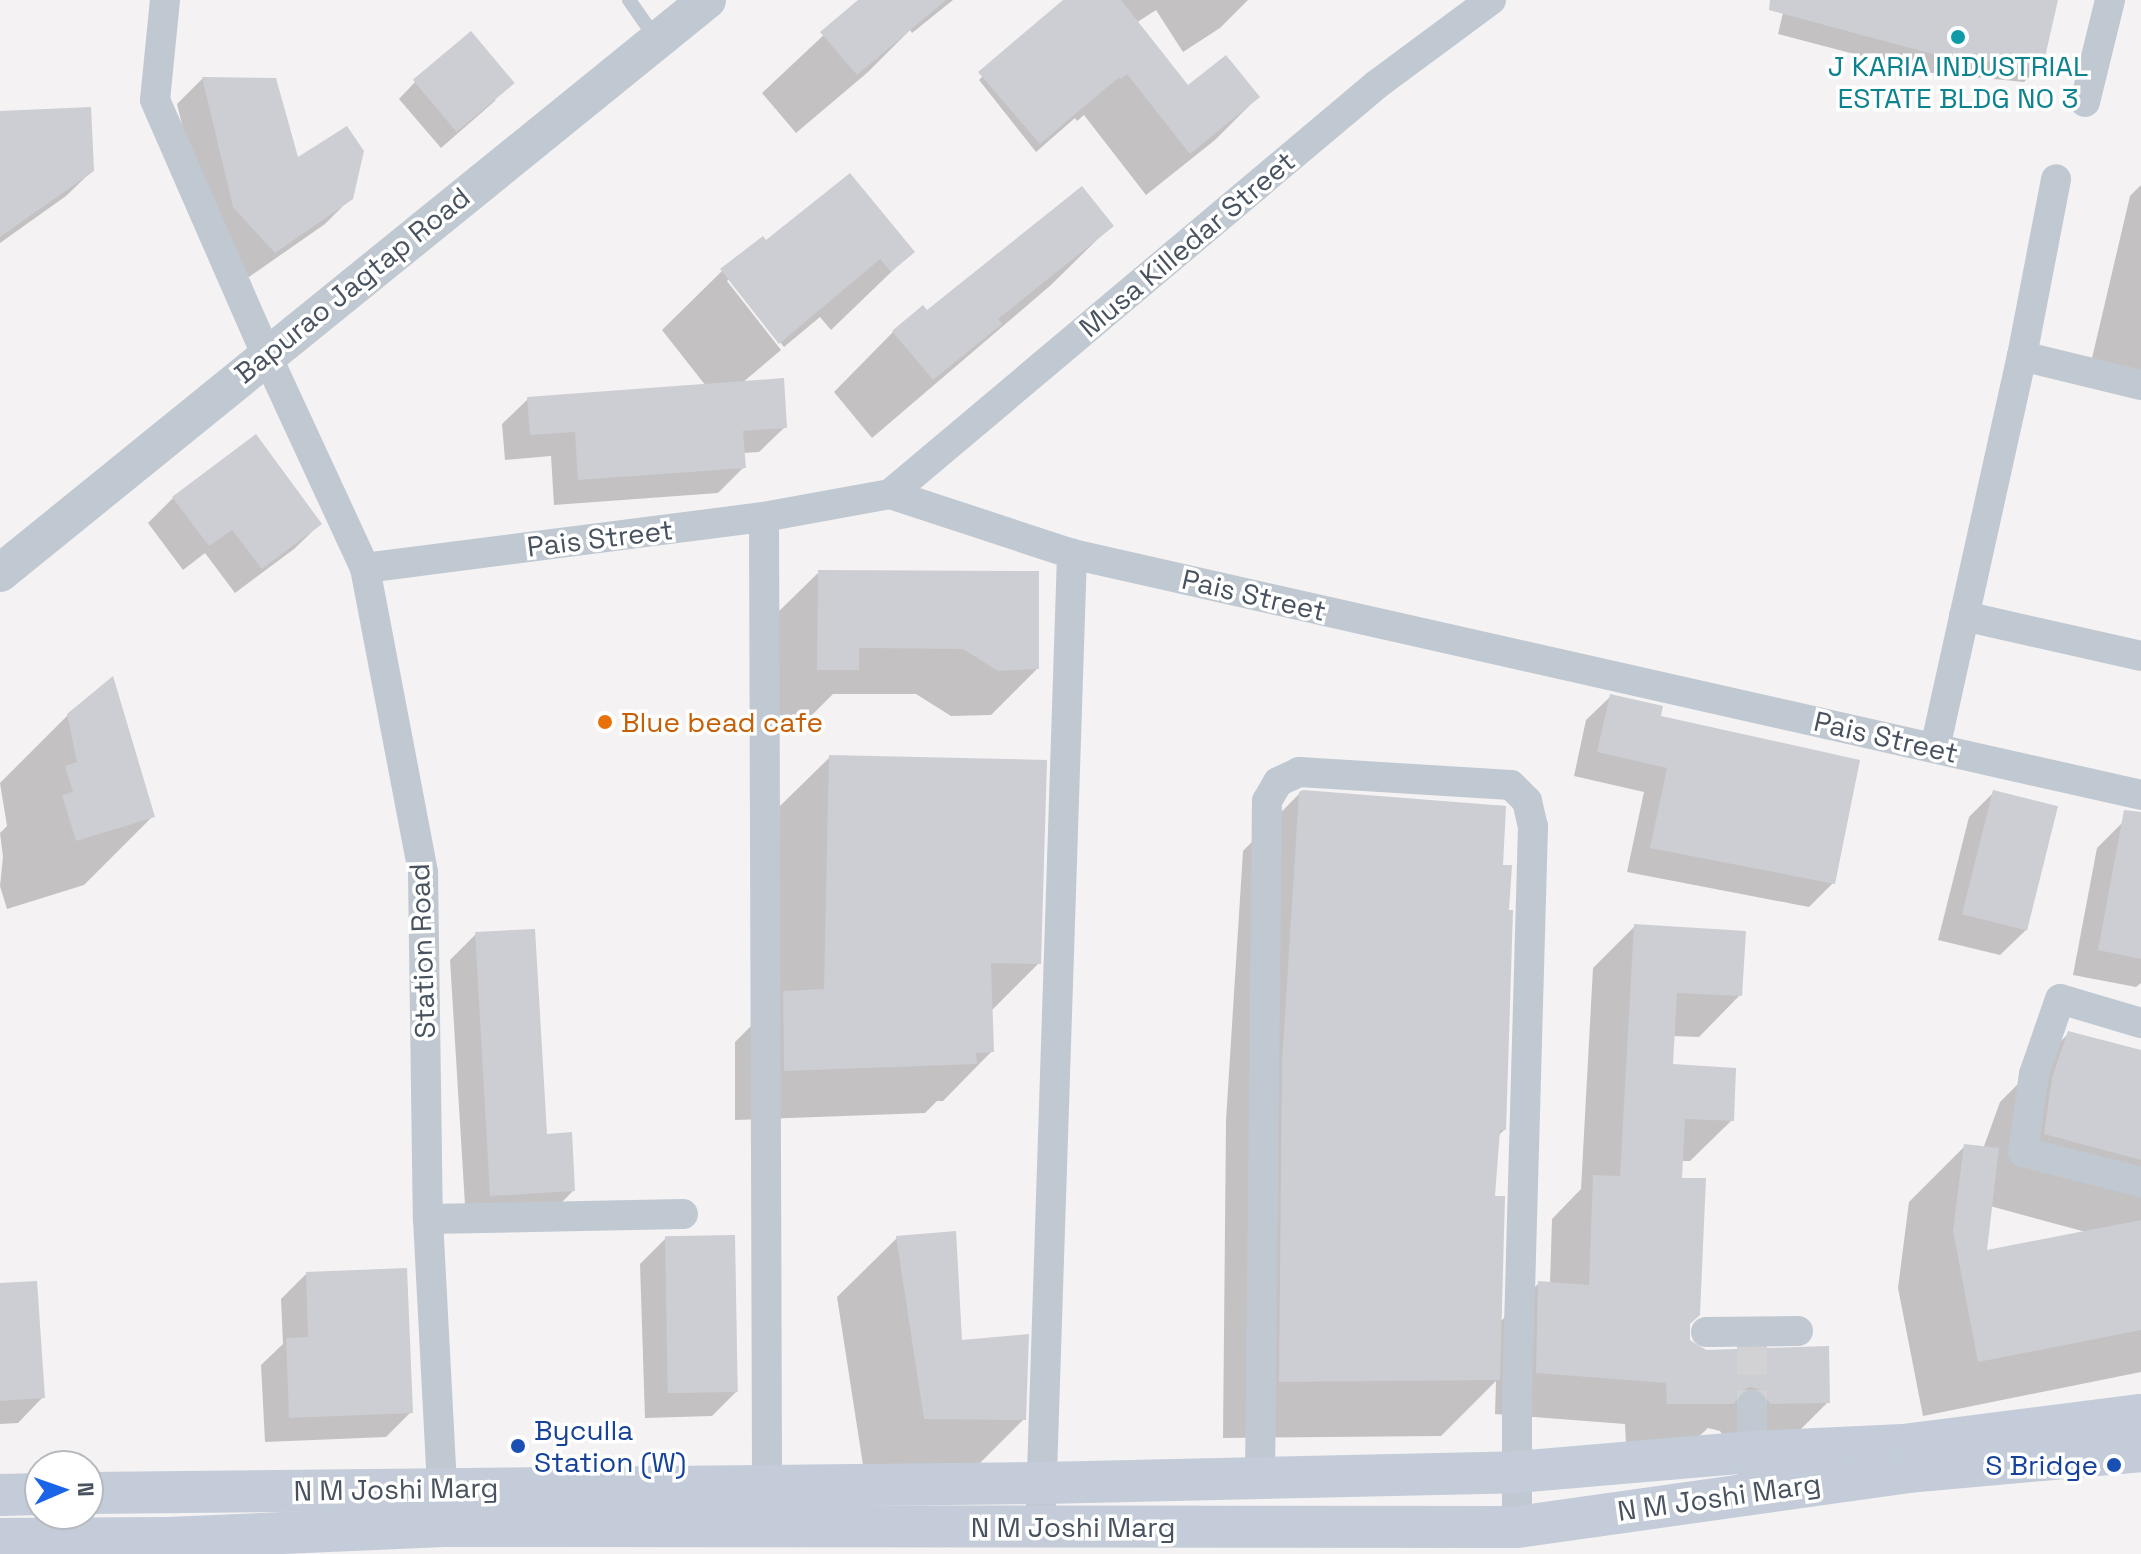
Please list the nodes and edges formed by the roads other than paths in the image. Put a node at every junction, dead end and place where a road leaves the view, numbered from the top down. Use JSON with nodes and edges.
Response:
{"nodes":[{"id":1,"x":165,"y":0,"type":"edge"},
{"id":2,"x":629,"y":0,"type":"edge"},
{"id":3,"x":707,"y":0,"type":"edge"},
{"id":4,"x":1491,"y":0,"type":"edge"},
{"id":5,"x":2110,"y":0,"type":"edge"},
{"id":6,"x":657,"y":40,"type":"junction"},
{"id":7,"x":2085,"y":102,"type":"dead end"},
{"id":8,"x":2056,"y":179,"type":"dead end"},
{"id":9,"x":266,"y":354,"type":"junction"},
{"id":10,"x":2022,"y":356,"type":"junction"},
{"id":11,"x":2141,"y":385,"type":"edge"},
{"id":12,"x":890,"y":494,"type":"junction"},
{"id":13,"x":764,"y":517,"type":"junction"},
{"id":14,"x":1072,"y":554,"type":"junction"},
{"id":15,"x":365,"y":568,"type":"junction"},
{"id":16,"x":0,"y":573,"type":"edge"},
{"id":17,"x":1964,"y":616,"type":"junction"},
{"id":18,"x":2141,"y":656,"type":"edge"},
{"id":19,"x":1935,"y":748,"type":"junction"},
{"id":20,"x":2141,"y":795,"type":"edge"},
{"id":21,"x":2141,"y":1023,"type":"edge"},
{"id":22,"x":2141,"y":1182,"type":"edge"},
{"id":23,"x":683,"y":1214,"type":"dead end"},
{"id":24,"x":428,"y":1219,"type":"junction"},
{"id":25,"x":1798,"y":1331,"type":"dead end"},
{"id":26,"x":1706,"y":1332,"type":"dead end"},
{"id":27,"x":1752,"y":1405,"type":"tunnel mouth"},
{"id":28,"x":2141,"y":1415,"type":"edge"},
{"id":29,"x":2141,"y":1451,"type":"edge"},
{"id":30,"x":1517,"y":1472,"type":"junction"},
{"id":31,"x":1752,"y":1472,"type":"junction"},
{"id":32,"x":1343,"y":1476,"type":"junction"},
{"id":33,"x":1260,"y":1479,"type":"junction"},
{"id":34,"x":1043,"y":1483,"type":"junction"},
{"id":35,"x":767,"y":1485,"type":"junction"},
{"id":36,"x":24,"y":1494,"type":"edge"},
{"id":37,"x":0,"y":1495,"type":"edge"},
{"id":38,"x":104,"y":1499,"type":"edge"},
{"id":39,"x":443,"y":1518,"type":"junction"},
{"id":40,"x":169,"y":1523,"type":"edge"},
{"id":41,"x":1344,"y":1524,"type":"junction"},
{"id":42,"x":1517,"y":1527,"type":"junction"},
{"id":43,"x":1040,"y":1528,"type":"junction"},
{"id":44,"x":0,"y":1539,"type":"edge"}],
"edges":[{"from":1,"to":9,"type":"street","name":"Station Road"},
{"from":2,"to":6,"type":"lane"},
{"from":3,"to":6,"type":"street","name":"Bapurao Jagtap Road"},
{"from":4,"to":12,"type":"street","name":"Musa Killedar Street"},
{"from":5,"to":7,"type":"street"},
{"from":6,"to":9,"type":"street","name":"Bapurao Jagtap Road"},
{"from":8,"to":10,"type":"street"},
{"from":9,"to":15,"type":"street","name":"Station Road"},
{"from":9,"to":16,"type":"street","name":"Bapurao Jagtap Road"},
{"from":10,"to":11,"type":"street"},
{"from":10,"to":17,"type":"street"},
{"from":12,"to":13,"type":"street","name":"Pais Street"},
{"from":12,"to":14,"type":"street","name":"Pais Street"},
{"from":13,"to":15,"type":"street","name":"Pais Street"},
{"from":13,"to":35,"type":"street"},
{"from":14,"to":19,"type":"street","name":"Pais Street"},
{"from":14,"to":34,"type":"street"},
{"from":15,"to":24,"type":"street","name":"Station Road"},
{"from":17,"to":18,"type":"street"},
{"from":17,"to":19,"type":"street"},
{"from":19,"to":20,"type":"street","name":"Pais Street"},
{"from":21,"to":22,"type":"street"},
{"from":23,"to":24,"type":"street"},
{"from":24,"to":39,"type":"street","name":"Station Road"},
{"from":25,"to":26,"type":"street"},
{"from":27,"to":31,"type":"street"},
{"from":28,"to":31,"type":"main road","name":"N M Joshi Marg"},
{"from":29,"to":31,"type":"main road","name":"N M Joshi Marg"},
{"from":30,"to":31,"type":"main road","name":"N M Joshi Marg"},
{"from":30,"to":32,"type":"main road","name":"N M Joshi Marg"},
{"from":30,"to":33,"type":"street"},
{"from":30,"to":42,"type":"street"},
{"from":31,"to":42,"type":"main road","name":"N M Joshi Marg"},
{"from":32,"to":33,"type":"main road","name":"N M Joshi Marg"},
{"from":32,"to":41,"type":"main road"},
{"from":33,"to":34,"type":"main road","name":"N M Joshi Marg"},
{"from":34,"to":35,"type":"main road","name":"N M Joshi Marg"},
{"from":34,"to":43,"type":"street"},
{"from":35,"to":39,"type":"main road","name":"N M Joshi Marg"},
{"from":36,"to":37,"type":"main road"},
{"from":38,"to":40,"type":"main road","name":"N M Joshi Marg"},
{"from":39,"to":40,"type":"main road","name":"N M Joshi Marg"},
{"from":39,"to":43,"type":"main road","name":"N M Joshi Marg"},
{"from":40,"to":44,"type":"main road","name":"N M Joshi Marg"},
{"from":41,"to":42,"type":"main road","name":"N M Joshi Marg"},
{"from":41,"to":43,"type":"main road","name":"N M Joshi Marg"}]}
